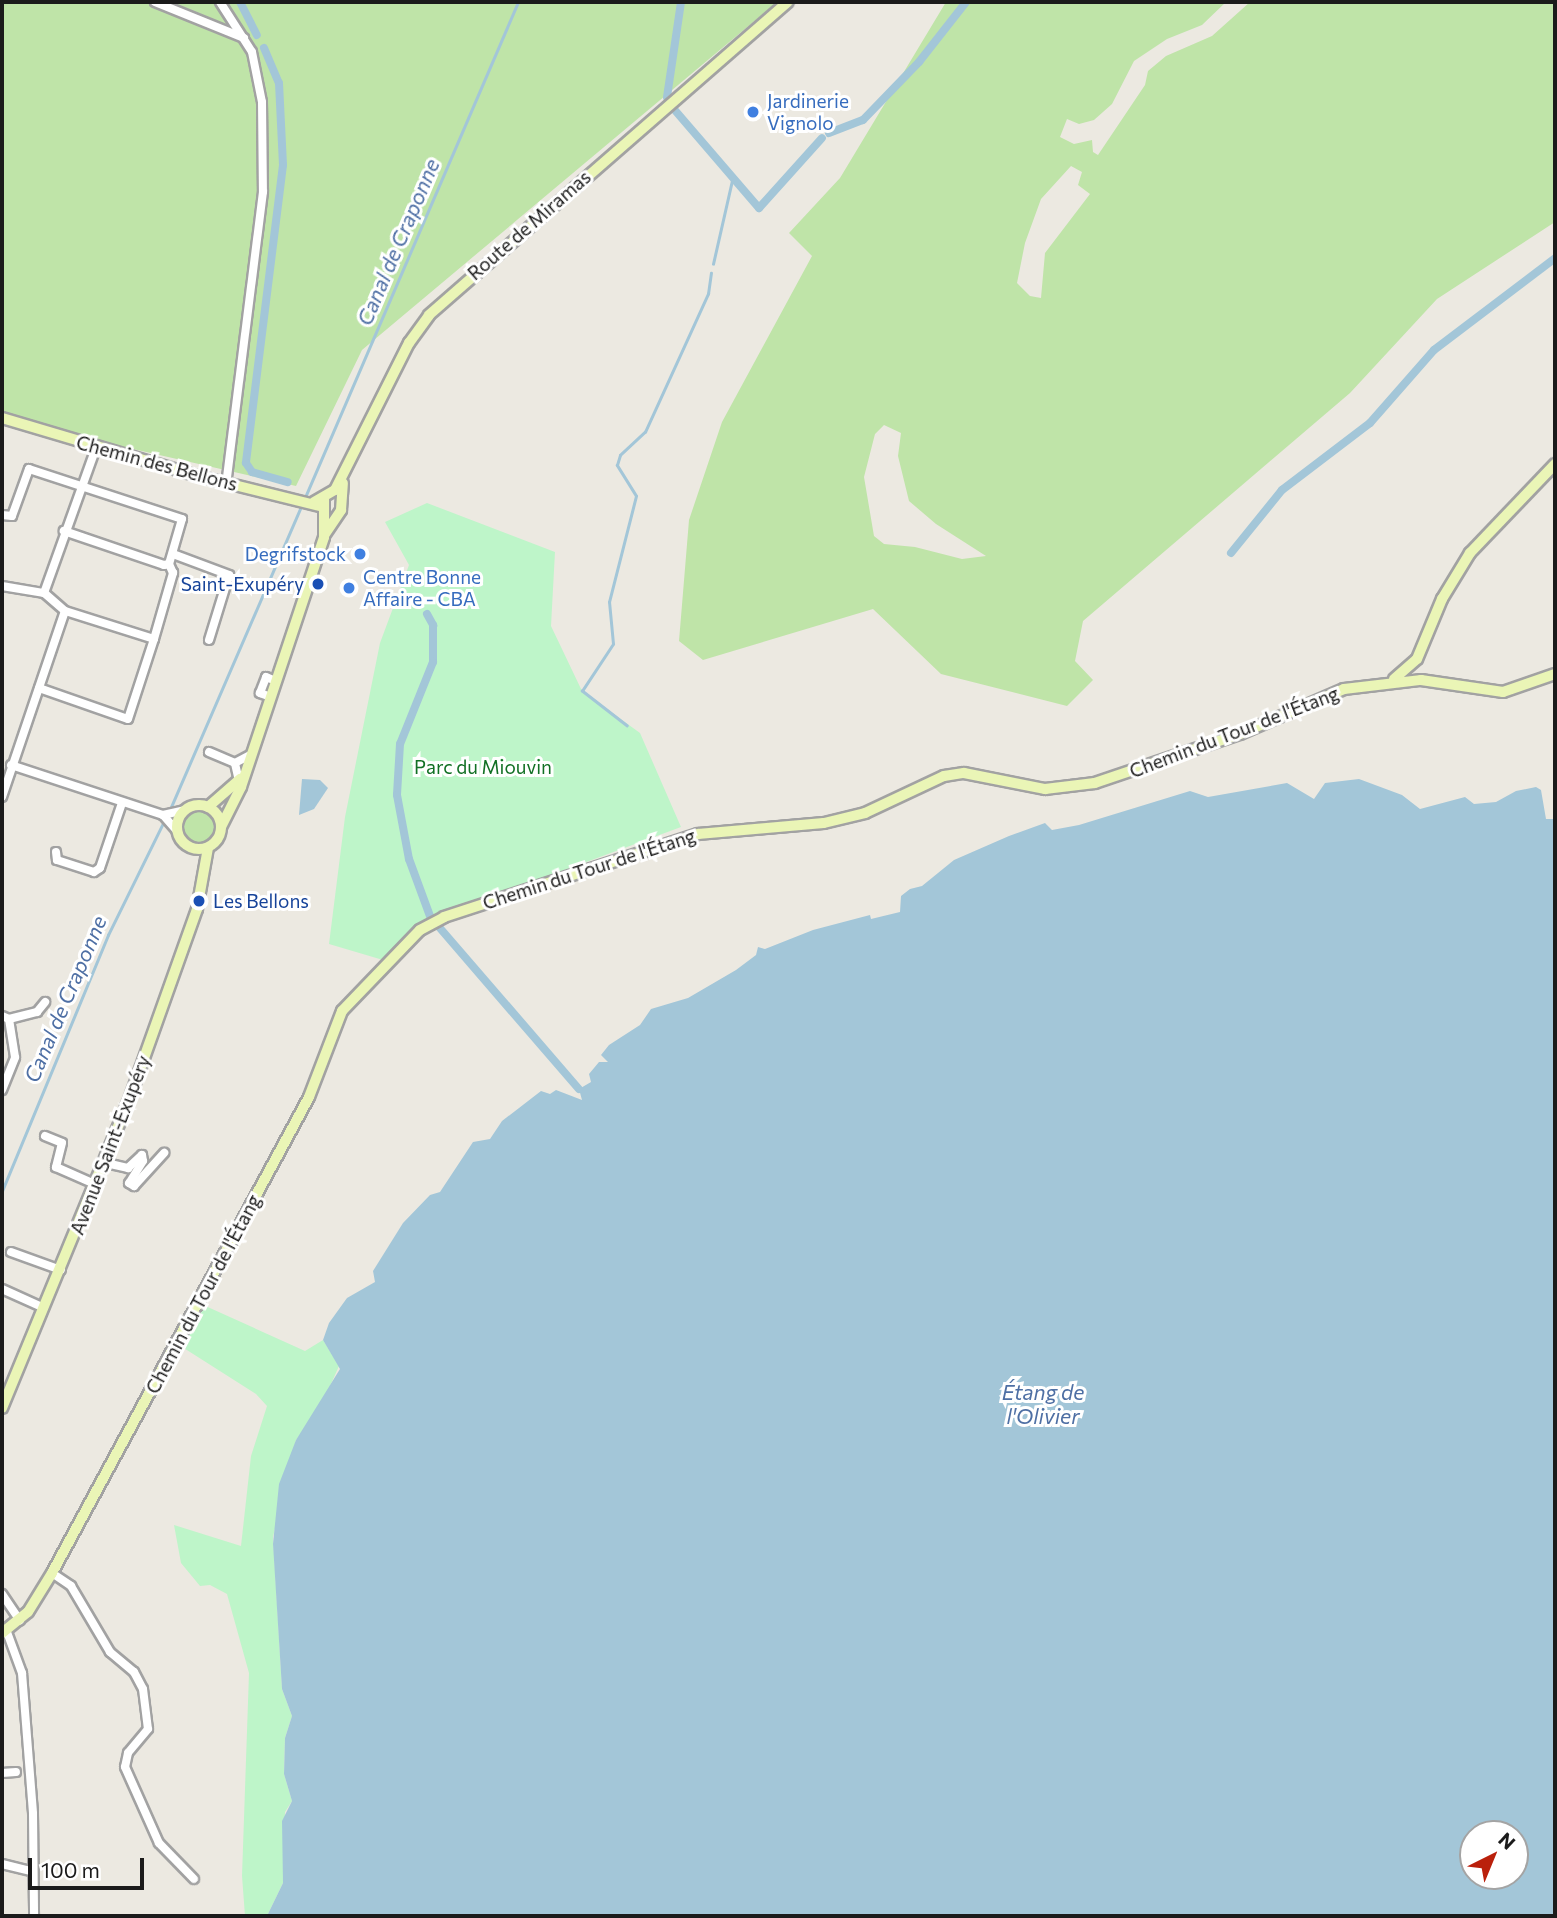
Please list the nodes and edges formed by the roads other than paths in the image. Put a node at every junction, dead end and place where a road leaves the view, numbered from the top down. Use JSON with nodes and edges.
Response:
{"nodes":[{"id":1,"x":155,"y":2,"type":"edge"},
{"id":2,"x":220,"y":2,"type":"edge"},
{"id":3,"x":788,"y":2,"type":"edge"},
{"id":4,"x":244,"y":38,"type":"junction"},
{"id":5,"x":2,"y":418,"type":"edge"},
{"id":6,"x":96,"y":448,"type":"junction"},
{"id":7,"x":1555,"y":464,"type":"edge"},
{"id":8,"x":345,"y":472,"type":"junction"},
{"id":9,"x":226,"y":482,"type":"junction"},
{"id":10,"x":80,"y":485,"type":"junction"},
{"id":11,"x":341,"y":500,"type":"junction"},
{"id":12,"x":323,"y":503,"type":"junction"},
{"id":13,"x":337,"y":514,"type":"junction"},
{"id":14,"x":2,"y":515,"type":"edge"},
{"id":15,"x":65,"y":531,"type":"junction"},
{"id":16,"x":324,"y":537,"type":"junction"},
{"id":17,"x":173,"y":554,"type":"junction"},
{"id":18,"x":169,"y":564,"type":"junction"},
{"id":19,"x":2,"y":586,"type":"edge"},
{"id":20,"x":44,"y":593,"type":"junction"},
{"id":21,"x":65,"y":611,"type":"junction"},
{"id":22,"x":154,"y":639,"type":"junction"},
{"id":23,"x":209,"y":640,"type":"dead end"},
{"id":24,"x":1555,"y":674,"type":"edge"},
{"id":25,"x":1391,"y":681,"type":"junction"},
{"id":26,"x":39,"y":688,"type":"junction"},
{"id":27,"x":209,"y":752,"type":"dead end"},
{"id":28,"x":250,"y":755,"type":"junction"},
{"id":29,"x":235,"y":763,"type":"junction"},
{"id":30,"x":8,"y":765,"type":"edge"},
{"id":31,"x":241,"y":778,"type":"junction"},
{"id":32,"x":2,"y":797,"type":"edge"},
{"id":33,"x":122,"y":803,"type":"junction"},
{"id":34,"x":208,"y":807,"type":"junction"},
{"id":35,"x":184,"y":810,"type":"junction"},
{"id":36,"x":163,"y":815,"type":"junction"},
{"id":37,"x":221,"y":827,"type":"junction"},
{"id":38,"x":177,"y":831,"type":"junction"},
{"id":39,"x":190,"y":848,"type":"junction"},
{"id":40,"x":208,"y":848,"type":"junction"},
{"id":41,"x":56,"y":852,"type":"dead end"},
{"id":42,"x":202,"y":877,"type":"junction"},
{"id":43,"x":45,"y":1002,"type":"dead end"},
{"id":44,"x":5,"y":1017,"type":"edge"},
{"id":45,"x":2,"y":1090,"type":"edge"},
{"id":46,"x":46,"y":1136,"type":"dead end"},
{"id":47,"x":163,"y":1153,"type":"dead end"},
{"id":48,"x":106,"y":1163,"type":"junction"},
{"id":49,"x":97,"y":1185,"type":"junction"},
{"id":50,"x":11,"y":1252,"type":"dead end"},
{"id":51,"x":61,"y":1270,"type":"junction"},
{"id":52,"x":2,"y":1289,"type":"edge"},
{"id":53,"x":44,"y":1308,"type":"junction"},
{"id":54,"x":2,"y":1405,"type":"edge"},
{"id":55,"x":52,"y":1573,"type":"junction"},
{"id":56,"x":2,"y":1594,"type":"edge"},
{"id":57,"x":20,"y":1621,"type":"junction"},
{"id":58,"x":4,"y":1633,"type":"edge"},
{"id":59,"x":16,"y":1772,"type":"dead end"},
{"id":60,"x":2,"y":1773,"type":"edge"},
{"id":61,"x":2,"y":1864,"type":"edge"},
{"id":62,"x":33,"y":1872,"type":"junction"},
{"id":63,"x":194,"y":1879,"type":"dead end"},
{"id":64,"x":34,"y":1916,"type":"edge"}],
"edges":[{"from":1,"to":4,"type":"street"},
{"from":2,"to":4,"type":"street"},
{"from":3,"to":8,"type":"street","name":"Route de Miramas"},
{"from":4,"to":9,"type":"street"},
{"from":5,"to":6,"type":"street","name":"Chemin des Bellons"},
{"from":6,"to":9,"type":"street","name":"Chemin des Bellons"},
{"from":6,"to":10,"type":"street"},
{"from":7,"to":25,"type":"street"},
{"from":8,"to":11,"type":"street"},
{"from":8,"to":12,"type":"street","name":"Route de Miramas"},
{"from":9,"to":12,"type":"street","name":"Chemin des Bellons"},
{"from":10,"to":14,"type":"street"},
{"from":10,"to":15,"type":"street"},
{"from":10,"to":17,"type":"street"},
{"from":11,"to":12,"type":"street"},
{"from":11,"to":13,"type":"street"},
{"from":12,"to":13,"type":"street"},
{"from":12,"to":16,"type":"street"},
{"from":13,"to":16,"type":"street"},
{"from":15,"to":18,"type":"street"},
{"from":15,"to":20,"type":"street"},
{"from":16,"to":28,"type":"street"},
{"from":17,"to":18,"type":"street"},
{"from":17,"to":23,"type":"street"},
{"from":18,"to":22,"type":"street"},
{"from":19,"to":20,"type":"street"},
{"from":20,"to":21,"type":"street"},
{"from":21,"to":22,"type":"street"},
{"from":21,"to":26,"type":"street"},
{"from":22,"to":26,"type":"street"},
{"from":24,"to":25,"type":"street","name":"Chemin du Tour de l'Étang"},
{"from":25,"to":55,"type":"street","name":"Chemin du Tour de l'Étang"},
{"from":26,"to":30,"type":"street"},
{"from":27,"to":29,"type":"street"},
{"from":28,"to":29,"type":"street"},
{"from":28,"to":31,"type":"street"},
{"from":29,"to":31,"type":"street"},
{"from":30,"to":32,"type":"street"},
{"from":30,"to":33,"type":"street"},
{"from":31,"to":34,"type":"street"},
{"from":31,"to":37,"type":"street"},
{"from":33,"to":36,"type":"street"},
{"from":33,"to":41,"type":"street"},
{"from":34,"to":35,"type":"street"},
{"from":34,"to":37,"type":"street"},
{"from":35,"to":36,"type":"street"},
{"from":35,"to":38,"type":"street"},
{"from":36,"to":38,"type":"street"},
{"from":37,"to":40,"type":"street"},
{"from":38,"to":39,"type":"street"},
{"from":39,"to":40,"type":"street"},
{"from":39,"to":42,"type":"street"},
{"from":40,"to":42,"type":"street","name":"Avenue Saint-Exupéry"},
{"from":42,"to":48,"type":"street","name":"Avenue Saint-Exupéry"},
{"from":43,"to":44,"type":"street"},
{"from":44,"to":45,"type":"street"},
{"from":46,"to":49,"type":"street"},
{"from":47,"to":48,"type":"street"},
{"from":48,"to":49,"type":"street","name":"Avenue Saint-Exupéry"},
{"from":49,"to":51,"type":"street","name":"Avenue Saint-Exupéry"},
{"from":50,"to":51,"type":"street"},
{"from":51,"to":53,"type":"street","name":"Avenue Saint-Exupéry"},
{"from":52,"to":53,"type":"street"},
{"from":53,"to":54,"type":"street","name":"Avenue Saint-Exupéry"},
{"from":55,"to":57,"type":"street","name":"Chemin du Tour de l'Étang"},
{"from":55,"to":63,"type":"street"},
{"from":56,"to":57,"type":"street"},
{"from":57,"to":58,"type":"street","name":"Chemin du Tour de l'Étang"},
{"from":58,"to":62,"type":"street"},
{"from":59,"to":60,"type":"street"},
{"from":61,"to":62,"type":"street"},
{"from":62,"to":64,"type":"street"}]}
